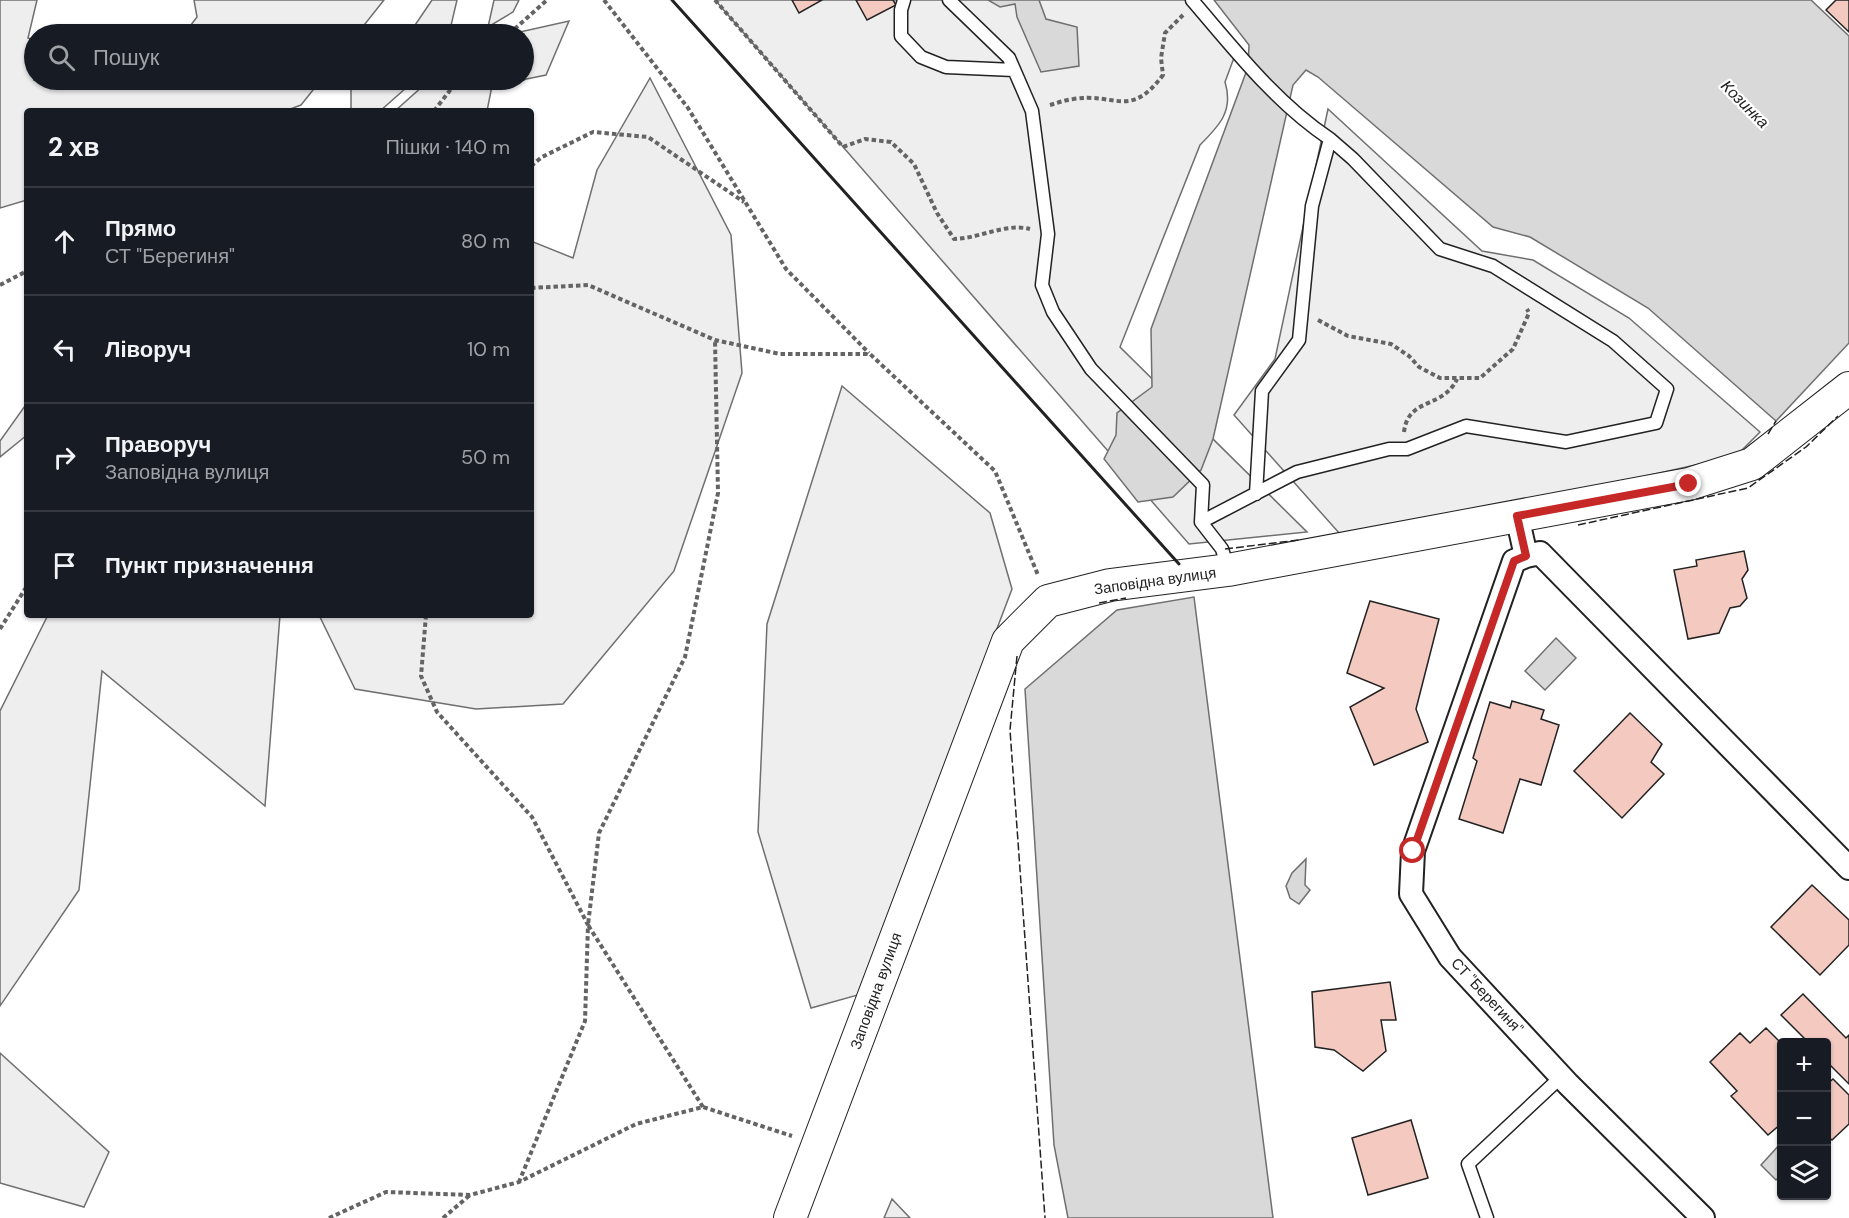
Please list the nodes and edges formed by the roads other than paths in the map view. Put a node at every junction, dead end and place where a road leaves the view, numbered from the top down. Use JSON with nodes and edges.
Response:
{"nodes":[{"id":1,"x":904,"y":0,"type":"edge"},
{"id":2,"x":949,"y":0,"type":"edge"},
{"id":3,"x":1192,"y":1,"type":"edge"},
{"id":4,"x":1014,"y":70,"type":"junction"},
{"id":5,"x":1330,"y":140,"type":"junction"},
{"id":6,"x":1849,"y":388,"type":"edge"},
{"id":7,"x":1256,"y":494,"type":"junction"},
{"id":8,"x":1517,"y":516,"type":"junction"},
{"id":9,"x":1201,"y":522,"type":"junction"},
{"id":10,"x":1526,"y":556,"type":"junction"},
{"id":11,"x":1228,"y":570,"type":"junction"},
{"id":12,"x":1849,"y":868,"type":"edge"},
{"id":13,"x":1562,"y":1076,"type":"junction"},
{"id":14,"x":790,"y":1218,"type":"edge"},
{"id":15,"x":1487,"y":1218,"type":"edge"},
{"id":16,"x":1703,"y":1218,"type":"edge"}],
"edges":[{"from":1,"to":4,"type":"lane"},
{"from":2,"to":4,"type":"lane"},
{"from":3,"to":5,"type":"lane"},
{"from":4,"to":9,"type":"lane"},
{"from":5,"to":7,"type":"lane"},
{"from":5,"to":7,"type":"lane"},
{"from":6,"to":8,"type":"street","name":"Заповідна вулиця"},
{"from":7,"to":9,"type":"lane"},
{"from":8,"to":10,"type":"street"},
{"from":8,"to":11,"type":"street","name":"Заповідна вулиця"},
{"from":9,"to":11,"type":"lane"},
{"from":10,"to":12,"type":"street"},
{"from":10,"to":13,"type":"street","name":"СТ \"Берегиня\""},
{"from":11,"to":14,"type":"street","name":"Заповідна вулиця"},
{"from":13,"to":15,"type":"lane"},
{"from":13,"to":16,"type":"street","name":"СТ \"Берегиня\""}]}
